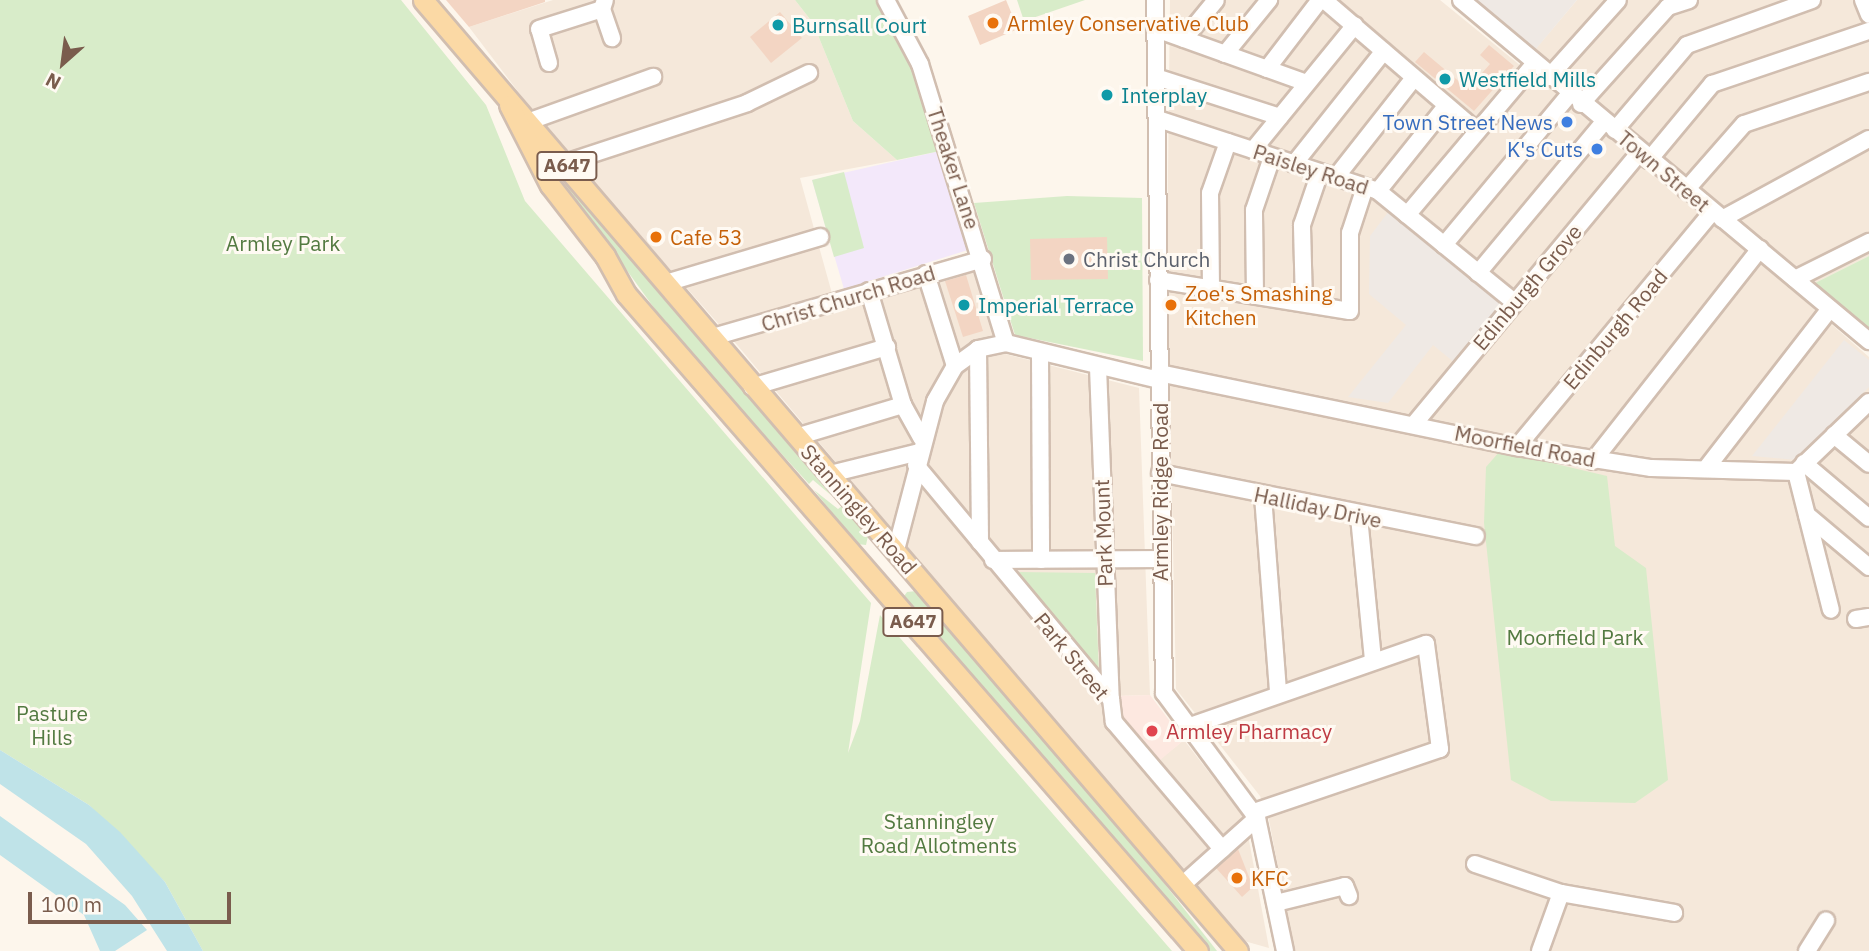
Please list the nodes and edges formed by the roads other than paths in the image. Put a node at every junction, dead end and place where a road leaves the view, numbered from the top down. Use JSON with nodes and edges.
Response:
{"nodes":[{"id":1,"x":423,"y":0,"type":"edge"},
{"id":2,"x":886,"y":0,"type":"edge"},
{"id":3,"x":1155,"y":0,"type":"edge"},
{"id":4,"x":1216,"y":0,"type":"edge"},
{"id":5,"x":1269,"y":0,"type":"edge"},
{"id":6,"x":1322,"y":0,"type":"edge"},
{"id":7,"x":1461,"y":0,"type":"edge"},
{"id":8,"x":1618,"y":0,"type":"edge"},
{"id":9,"x":1689,"y":0,"type":"edge"},
{"id":10,"x":1812,"y":0,"type":"edge"},
{"id":11,"x":1863,"y":0,"type":"edge"},
{"id":12,"x":604,"y":5,"type":"edge"},
{"id":13,"x":1869,"y":15,"type":"edge"},
{"id":14,"x":1355,"y":25,"type":"junction"},
{"id":15,"x":1156,"y":29,"type":"junction"},
{"id":16,"x":1869,"y":31,"type":"edge"},
{"id":17,"x":612,"y":38,"type":"dead end"},
{"id":18,"x":1184,"y":39,"type":"junction"},
{"id":19,"x":1384,"y":51,"type":"junction"},
{"id":20,"x":1225,"y":54,"type":"junction"},
{"id":21,"x":549,"y":63,"type":"dead end"},
{"id":22,"x":1534,"y":64,"type":"junction"},
{"id":23,"x":1267,"y":69,"type":"junction"},
{"id":24,"x":809,"y":74,"type":"dead end"},
{"id":25,"x":653,"y":77,"type":"dead end"},
{"id":26,"x":1156,"y":77,"type":"junction"},
{"id":27,"x":1549,"y":77,"type":"junction"},
{"id":28,"x":1414,"y":78,"type":"junction"},
{"id":29,"x":1869,"y":82,"type":"edge"},
{"id":30,"x":1307,"y":83,"type":"junction"},
{"id":31,"x":1575,"y":99,"type":"junction"},
{"id":32,"x":507,"y":101,"type":"junction"},
{"id":33,"x":1446,"y":106,"type":"junction"},
{"id":34,"x":1280,"y":117,"type":"junction"},
{"id":35,"x":1158,"y":119,"type":"junction"},
{"id":36,"x":530,"y":121,"type":"junction"},
{"id":37,"x":1609,"y":126,"type":"junction"},
{"id":38,"x":1477,"y":131,"type":"junction"},
{"id":39,"x":1869,"y":139,"type":"edge"},
{"id":40,"x":1228,"y":142,"type":"junction"},
{"id":41,"x":1253,"y":150,"type":"junction"},
{"id":42,"x":1645,"y":156,"type":"junction"},
{"id":43,"x":1272,"y":157,"type":"junction"},
{"id":44,"x":565,"y":163,"type":"junction"},
{"id":45,"x":1294,"y":164,"type":"junction"},
{"id":46,"x":1320,"y":172,"type":"junction"},
{"id":47,"x":1336,"y":177,"type":"junction"},
{"id":48,"x":1371,"y":189,"type":"junction"},
{"id":49,"x":1686,"y":190,"type":"junction"},
{"id":50,"x":1407,"y":215,"type":"junction"},
{"id":51,"x":1717,"y":215,"type":"junction"},
{"id":52,"x":820,"y":237,"type":"dead end"},
{"id":53,"x":1869,"y":242,"type":"edge"},
{"id":54,"x":1444,"y":245,"type":"junction"},
{"id":55,"x":1760,"y":249,"type":"junction"},
{"id":56,"x":983,"y":259,"type":"junction"},
{"id":57,"x":1478,"y":273,"type":"junction"},
{"id":58,"x":926,"y":274,"type":"junction"},
{"id":59,"x":1795,"y":279,"type":"junction"},
{"id":60,"x":1158,"y":280,"type":"junction"},
{"id":61,"x":666,"y":284,"type":"junction"},
{"id":62,"x":1210,"y":288,"type":"junction"},
{"id":63,"x":869,"y":291,"type":"junction"},
{"id":64,"x":1255,"y":295,"type":"junction"},
{"id":65,"x":1514,"y":302,"type":"junction"},
{"id":66,"x":1304,"y":303,"type":"junction"},
{"id":67,"x":1830,"y":309,"type":"junction"},
{"id":68,"x":713,"y":337,"type":"junction"},
{"id":69,"x":1869,"y":341,"type":"edge"},
{"id":70,"x":1006,"y":343,"type":"junction"},
{"id":71,"x":887,"y":347,"type":"junction"},
{"id":72,"x":978,"y":349,"type":"junction"},
{"id":73,"x":1040,"y":354,"type":"junction"},
{"id":74,"x":955,"y":366,"type":"junction"},
{"id":75,"x":1098,"y":367,"type":"junction"},
{"id":76,"x":1159,"y":376,"type":"junction"},
{"id":77,"x":752,"y":387,"type":"junction"},
{"id":78,"x":1869,"y":402,"type":"edge"},
{"id":79,"x":903,"y":405,"type":"junction"},
{"id":80,"x":1415,"y":423,"type":"junction"},
{"id":81,"x":1834,"y":435,"type":"junction"},
{"id":82,"x":796,"y":437,"type":"junction"},
{"id":83,"x":1517,"y":447,"type":"junction"},
{"id":84,"x":919,"y":452,"type":"junction"},
{"id":85,"x":1593,"y":461,"type":"junction"},
{"id":86,"x":1869,"y":464,"type":"edge"},
{"id":87,"x":1708,"y":466,"type":"junction"},
{"id":88,"x":1800,"y":467,"type":"junction"},
{"id":89,"x":1160,"y":473,"type":"junction"},
{"id":90,"x":830,"y":474,"type":"junction"},
{"id":91,"x":1263,"y":496,"type":"junction"},
{"id":92,"x":1807,"y":515,"type":"junction"},
{"id":93,"x":1359,"y":517,"type":"junction"},
{"id":94,"x":1869,"y":518,"type":"edge"},
{"id":95,"x":1476,"y":537,"type":"dead end"},
{"id":96,"x":979,"y":542,"type":"junction"},
{"id":97,"x":898,"y":552,"type":"junction"},
{"id":98,"x":1159,"y":559,"type":"junction"},
{"id":99,"x":993,"y":560,"type":"junction"},
{"id":100,"x":1041,"y":560,"type":"junction"},
{"id":101,"x":1104,"y":560,"type":"junction"},
{"id":102,"x":866,"y":566,"type":"junction"},
{"id":103,"x":1869,"y":566,"type":"edge"},
{"id":104,"x":883,"y":587,"type":"junction"},
{"id":105,"x":1831,"y":610,"type":"dead end"},
{"id":106,"x":1373,"y":660,"type":"junction"},
{"id":107,"x":1278,"y":693,"type":"junction"},
{"id":108,"x":1111,"y":699,"type":"junction"},
{"id":109,"x":1190,"y":726,"type":"junction"},
{"id":110,"x":1255,"y":815,"type":"junction"},
{"id":111,"x":1222,"y":849,"type":"junction"},
{"id":112,"x":1475,"y":864,"type":"dead end"},
{"id":113,"x":1181,"y":886,"type":"junction"},
{"id":114,"x":1561,"y":893,"type":"junction"},
{"id":115,"x":1349,"y":896,"type":"dead end"},
{"id":116,"x":1276,"y":903,"type":"junction"},
{"id":117,"x":1674,"y":913,"type":"dead end"},
{"id":118,"x":1826,"y":920,"type":"dead end"},
{"id":119,"x":1198,"y":951,"type":"edge"},
{"id":120,"x":1238,"y":951,"type":"edge"},
{"id":121,"x":1285,"y":951,"type":"edge"},
{"id":122,"x":1540,"y":951,"type":"edge"},
{"id":123,"x":1807,"y":951,"type":"edge"}],
"edges":[{"from":1,"to":32,"type":"main road","name":"Stanningley Road","number":"A647"},
{"from":2,"to":56,"type":"street","name":"Theaker Lane"},
{"from":3,"to":15,"type":"street","name":"Armley Ridge Road"},
{"from":4,"to":18,"type":"street"},
{"from":5,"to":20,"type":"street"},
{"from":6,"to":14,"type":"street"},
{"from":6,"to":23,"type":"street"},
{"from":7,"to":22,"type":"street","name":"Town Street"},
{"from":8,"to":27,"type":"street"},
{"from":9,"to":31,"type":"street"},
{"from":10,"to":37,"type":"street"},
{"from":11,"to":13,"type":"street"},
{"from":12,"to":17,"type":"street"},
{"from":12,"to":21,"type":"street"},
{"from":14,"to":19,"type":"street"},
{"from":14,"to":30,"type":"street"},
{"from":15,"to":18,"type":"street"},
{"from":15,"to":26,"type":"street","name":"Armley Ridge Road"},
{"from":16,"to":42,"type":"street","name":"Edinburgh Grove"},
{"from":18,"to":20,"type":"street"},
{"from":19,"to":28,"type":"street"},
{"from":19,"to":45,"type":"street"},
{"from":20,"to":23,"type":"street"},
{"from":22,"to":27,"type":"street","name":"Town Street"},
{"from":22,"to":38,"type":"street"},
{"from":23,"to":30,"type":"street"},
{"from":24,"to":44,"type":"street"},
{"from":25,"to":36,"type":"street"},
{"from":26,"to":34,"type":"street"},
{"from":26,"to":35,"type":"street","name":"Armley Ridge Road"},
{"from":27,"to":31,"type":"street","name":"Town Street"},
{"from":28,"to":33,"type":"street"},
{"from":28,"to":47,"type":"street"},
{"from":29,"to":49,"type":"street"},
{"from":30,"to":34,"type":"street"},
{"from":31,"to":37,"type":"street","name":"Town Street"},
{"from":31,"to":54,"type":"street"},
{"from":32,"to":36,"type":"main road","name":"Stanningley Road","number":"A647"},
{"from":32,"to":102,"type":"main road","name":"Stanningley Road","number":"A647"},
{"from":33,"to":38,"type":"street"},
{"from":33,"to":48,"type":"street"},
{"from":34,"to":41,"type":"street"},
{"from":35,"to":40,"type":"street","name":"Paisley Road"},
{"from":35,"to":60,"type":"street","name":"Armley Ridge Road"},
{"from":36,"to":44,"type":"main road","name":"Stanningley Road","number":"A647"},
{"from":37,"to":42,"type":"street","name":"Town Street"},
{"from":37,"to":57,"type":"street"},
{"from":38,"to":50,"type":"street"},
{"from":39,"to":51,"type":"street"},
{"from":40,"to":41,"type":"street","name":"Paisley Road"},
{"from":40,"to":62,"type":"street"},
{"from":41,"to":43,"type":"street","name":"Paisley Road"},
{"from":42,"to":49,"type":"street","name":"Town Street"},
{"from":42,"to":65,"type":"street","name":"Edinburgh Grove"},
{"from":43,"to":45,"type":"street","name":"Paisley Road"},
{"from":43,"to":64,"type":"street"},
{"from":44,"to":61,"type":"main road","name":"Stanningley Road","number":"A647"},
{"from":45,"to":46,"type":"street","name":"Paisley Road"},
{"from":46,"to":47,"type":"street","name":"Paisley Road"},
{"from":46,"to":66,"type":"street"},
{"from":47,"to":48,"type":"street","name":"Paisley Road"},
{"from":48,"to":50,"type":"street","name":"Paisley Road"},
{"from":48,"to":66,"type":"street"},
{"from":49,"to":51,"type":"street","name":"Town Street"},
{"from":50,"to":54,"type":"street","name":"Paisley Road"},
{"from":51,"to":55,"type":"street","name":"Town Street"},
{"from":51,"to":83,"type":"street","name":"Edinburgh Road"},
{"from":52,"to":61,"type":"street"},
{"from":53,"to":59,"type":"street"},
{"from":54,"to":57,"type":"street","name":"Paisley Road"},
{"from":55,"to":59,"type":"street","name":"Town Street"},
{"from":55,"to":85,"type":"street"},
{"from":56,"to":58,"type":"street","name":"Christ Church Road"},
{"from":56,"to":70,"type":"street","name":"Theaker Lane"},
{"from":57,"to":65,"type":"street","name":"Paisley Road"},
{"from":58,"to":63,"type":"street","name":"Christ Church Road"},
{"from":58,"to":74,"type":"street"},
{"from":59,"to":67,"type":"street","name":"Town Street"},
{"from":60,"to":62,"type":"street"},
{"from":60,"to":76,"type":"street","name":"Armley Ridge Road"},
{"from":61,"to":68,"type":"main road","name":"Stanningley Road","number":"A647"},
{"from":62,"to":64,"type":"street"},
{"from":63,"to":68,"type":"street","name":"Christ Church Road"},
{"from":63,"to":71,"type":"street","name":"Park Street"},
{"from":64,"to":66,"type":"street"},
{"from":65,"to":80,"type":"street","name":"Edinburgh Grove"},
{"from":67,"to":69,"type":"street","name":"Town Street"},
{"from":67,"to":87,"type":"street"},
{"from":68,"to":77,"type":"main road","name":"Stanningley Road","number":"A647"},
{"from":70,"to":72,"type":"street"},
{"from":70,"to":73,"type":"street","name":"Moorfield Road"},
{"from":71,"to":77,"type":"street"},
{"from":71,"to":79,"type":"street","name":"Park Street"},
{"from":72,"to":74,"type":"street"},
{"from":72,"to":96,"type":"street"},
{"from":73,"to":75,"type":"street","name":"Moorfield Road"},
{"from":73,"to":100,"type":"street"},
{"from":74,"to":84,"type":"street"},
{"from":75,"to":76,"type":"street","name":"Moorfield Road"},
{"from":75,"to":101,"type":"street","name":"Park Mount"},
{"from":76,"to":80,"type":"street","name":"Moorfield Road"},
{"from":76,"to":89,"type":"street","name":"Armley Ridge Road"},
{"from":77,"to":82,"type":"main road","name":"Stanningley Road","number":"A647"},
{"from":78,"to":81,"type":"street"},
{"from":79,"to":82,"type":"street"},
{"from":79,"to":84,"type":"street","name":"Park Street"},
{"from":80,"to":83,"type":"street","name":"Moorfield Road"},
{"from":81,"to":86,"type":"street"},
{"from":81,"to":88,"type":"street"},
{"from":82,"to":90,"type":"main road","name":"Stanningley Road","number":"A647"},
{"from":83,"to":85,"type":"street","name":"Moorfield Road"},
{"from":84,"to":90,"type":"street"},
{"from":84,"to":96,"type":"street","name":"Park Street"},
{"from":84,"to":97,"type":"street"},
{"from":85,"to":87,"type":"street","name":"Moorfield Road"},
{"from":87,"to":88,"type":"street","name":"Moorfield Road"},
{"from":88,"to":92,"type":"street"},
{"from":88,"to":94,"type":"street"},
{"from":89,"to":91,"type":"street","name":"Halliday Drive"},
{"from":89,"to":98,"type":"street","name":"Armley Ridge Road"},
{"from":90,"to":97,"type":"main road","name":"Stanningley Road","number":"A647"},
{"from":91,"to":93,"type":"street","name":"Halliday Drive"},
{"from":91,"to":107,"type":"street"},
{"from":92,"to":103,"type":"street"},
{"from":92,"to":105,"type":"street"},
{"from":93,"to":95,"type":"street","name":"Halliday Drive"},
{"from":93,"to":106,"type":"street"},
{"from":96,"to":99,"type":"street","name":"Park Street"},
{"from":97,"to":102,"type":"main road"},
{"from":97,"to":104,"type":"main road"},
{"from":97,"to":113,"type":"main road","name":"Stanningley Road","number":"A647"},
{"from":98,"to":101,"type":"street"},
{"from":98,"to":109,"type":"street","name":"Armley Ridge Road"},
{"from":99,"to":100,"type":"street"},
{"from":99,"to":108,"type":"street","name":"Park Street"},
{"from":100,"to":101,"type":"street"},
{"from":101,"to":108,"type":"street","name":"Park Mount"},
{"from":102,"to":104,"type":"main road","name":"Stanningley Road","number":"A647"},
{"from":104,"to":119,"type":"main road","name":"Stanningley Road","number":"A647"},
{"from":106,"to":107,"type":"street"},
{"from":106,"to":110,"type":"street"},
{"from":107,"to":109,"type":"street"},
{"from":108,"to":111,"type":"street","name":"Park Street"},
{"from":109,"to":110,"type":"street","name":"Armley Ridge Road"},
{"from":110,"to":111,"type":"street"},
{"from":110,"to":116,"type":"street","name":"Armley Ridge Road"},
{"from":111,"to":113,"type":"street"},
{"from":112,"to":114,"type":"street"},
{"from":113,"to":120,"type":"main road","name":"Stanningley Road","number":"A647"},
{"from":114,"to":117,"type":"street"},
{"from":114,"to":122,"type":"street"},
{"from":115,"to":116,"type":"street"},
{"from":116,"to":121,"type":"street","name":"Armley Ridge Road"},
{"from":118,"to":123,"type":"street"}]}
